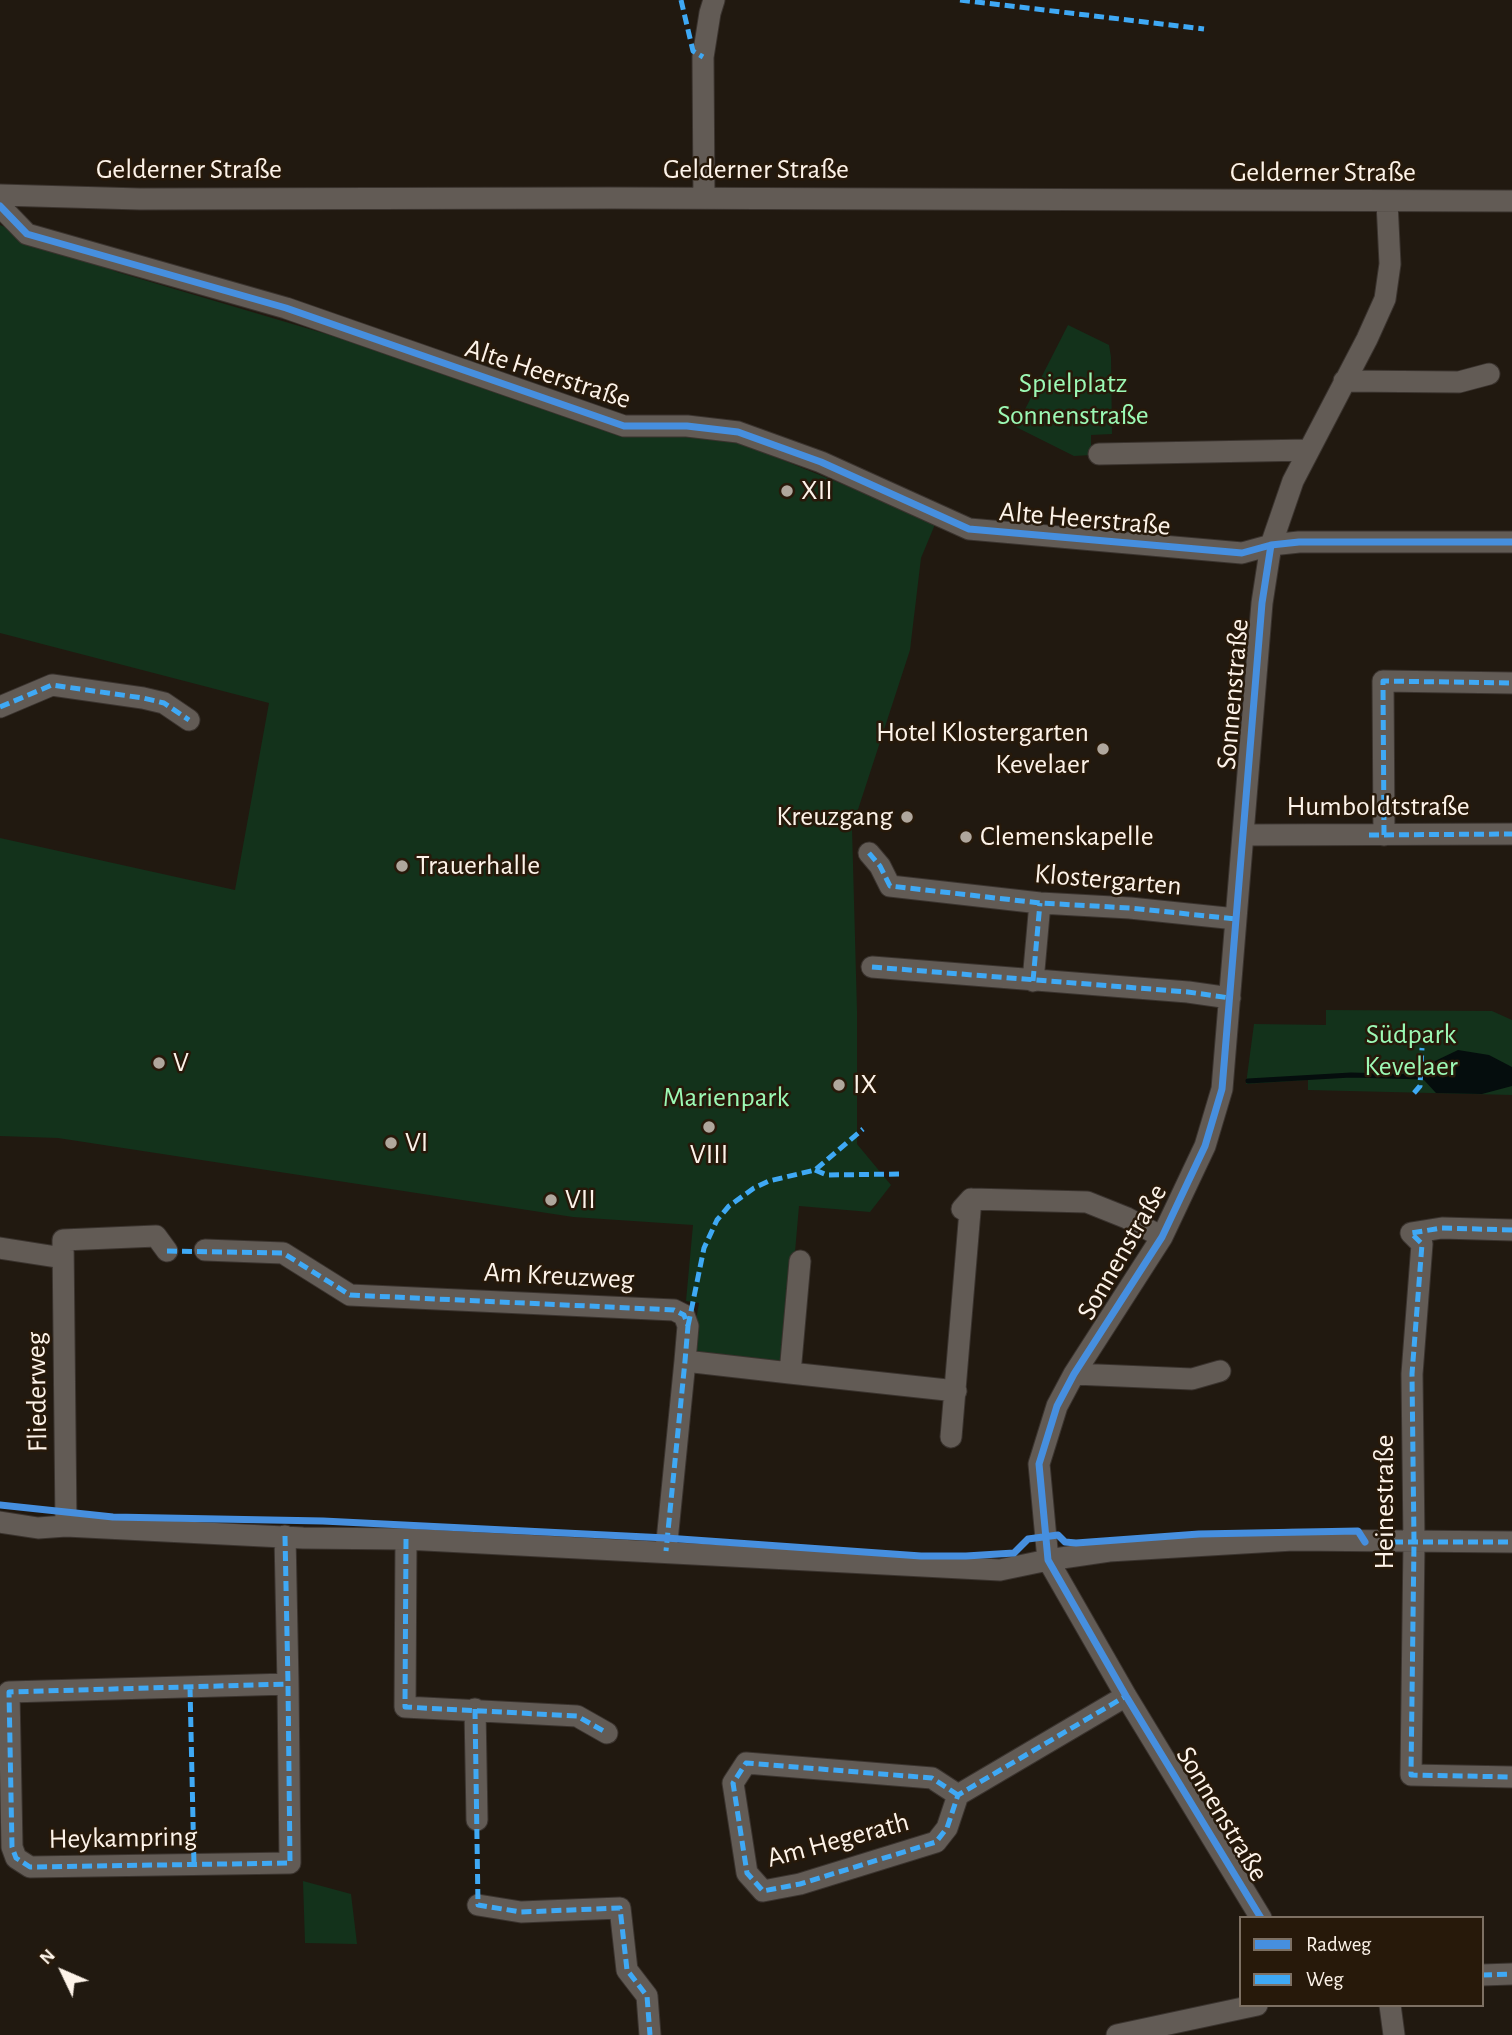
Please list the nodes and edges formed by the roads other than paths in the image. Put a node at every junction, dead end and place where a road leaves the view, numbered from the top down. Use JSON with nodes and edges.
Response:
{"nodes":[{"id":1,"x":714,"y":0,"type":"edge"},
{"id":2,"x":0,"y":195,"type":"edge"},
{"id":3,"x":704,"y":198,"type":"junction"},
{"id":4,"x":1512,"y":201,"type":"edge"},
{"id":5,"x":1387,"y":202,"type":"junction"},
{"id":6,"x":0,"y":206,"type":"edge"},
{"id":7,"x":1489,"y":374,"type":"dead end"},
{"id":8,"x":1344,"y":381,"type":"junction"},
{"id":9,"x":1308,"y":450,"type":"junction"},
{"id":10,"x":1099,"y":454,"type":"dead end"},
{"id":11,"x":1512,"y":542,"type":"edge"},
{"id":12,"x":1271,"y":545,"type":"junction"},
{"id":13,"x":1512,"y":683,"type":"edge"},
{"id":14,"x":0,"y":707,"type":"edge"},
{"id":15,"x":189,"y":720,"type":"dead end"},
{"id":16,"x":1512,"y":834,"type":"edge"},
{"id":17,"x":1243,"y":835,"type":"junction"},
{"id":18,"x":1384,"y":835,"type":"junction"},
{"id":19,"x":869,"y":853,"type":"dead end"},
{"id":20,"x":1040,"y":903,"type":"junction"},
{"id":21,"x":1236,"y":919,"type":"junction"},
{"id":22,"x":872,"y":967,"type":"dead end"},
{"id":23,"x":1033,"y":981,"type":"junction"},
{"id":24,"x":1230,"y":999,"type":"junction"},
{"id":25,"x":1512,"y":1230,"type":"edge"},
{"id":26,"x":1162,"y":1237,"type":"junction"},
{"id":27,"x":162,"y":1244,"type":"dead end"},
{"id":28,"x":0,"y":1248,"type":"edge"},
{"id":29,"x":205,"y":1250,"type":"dead end"},
{"id":30,"x":63,"y":1258,"type":"junction"},
{"id":31,"x":800,"y":1261,"type":"dead end"},
{"id":32,"x":685,"y":1361,"type":"junction"},
{"id":33,"x":1220,"y":1371,"type":"dead end"},
{"id":34,"x":790,"y":1373,"type":"junction"},
{"id":35,"x":1074,"y":1374,"type":"junction"},
{"id":36,"x":956,"y":1391,"type":"junction"},
{"id":37,"x":951,"y":1437,"type":"dead end"},
{"id":38,"x":0,"y":1522,"type":"edge"},
{"id":39,"x":66,"y":1526,"type":"junction"},
{"id":40,"x":285,"y":1536,"type":"junction"},
{"id":41,"x":406,"y":1539,"type":"junction"},
{"id":42,"x":1414,"y":1542,"type":"junction"},
{"id":43,"x":1512,"y":1542,"type":"edge"},
{"id":44,"x":666,"y":1551,"type":"junction"},
{"id":45,"x":1048,"y":1560,"type":"junction"},
{"id":46,"x":288,"y":1684,"type":"junction"},
{"id":47,"x":1126,"y":1696,"type":"junction"},
{"id":48,"x":475,"y":1709,"type":"junction"},
{"id":49,"x":607,"y":1734,"type":"dead end"},
{"id":50,"x":1512,"y":1777,"type":"edge"},
{"id":51,"x":958,"y":1794,"type":"junction"},
{"id":52,"x":477,"y":1820,"type":"dead end"},
{"id":53,"x":478,"y":1905,"type":"dead end"},
{"id":54,"x":1260,"y":1916,"type":"edge"},
{"id":55,"x":1512,"y":1974,"type":"edge"},
{"id":56,"x":1484,"y":1975,"type":"edge"},
{"id":57,"x":1248,"y":2007,"type":"edge"},
{"id":58,"x":1391,"y":2007,"type":"edge"},
{"id":59,"x":650,"y":2035,"type":"edge"},
{"id":60,"x":1117,"y":2035,"type":"edge"},
{"id":61,"x":1394,"y":2035,"type":"edge"}],
"edges":[{"from":1,"to":3,"type":"street"},
{"from":2,"to":3,"type":"street","name":"Gelderner Straße"},
{"from":3,"to":5,"type":"street","name":"Gelderner Straße"},
{"from":4,"to":5,"type":"street","name":"Gelderner Straße"},
{"from":5,"to":8,"type":"street","name":"Sonnenstraße"},
{"from":6,"to":12,"type":"street","name":"Alte Heerstraße"},
{"from":7,"to":8,"type":"street"},
{"from":8,"to":9,"type":"street","name":"Sonnenstraße"},
{"from":9,"to":10,"type":"street"},
{"from":9,"to":12,"type":"street","name":"Sonnenstraße"},
{"from":11,"to":12,"type":"street","name":"Alte Heerstraße"},
{"from":12,"to":17,"type":"street","name":"Sonnenstraße"},
{"from":13,"to":18,"type":"street"},
{"from":14,"to":15,"type":"street"},
{"from":16,"to":18,"type":"street","name":"Humboldtstraße"},
{"from":17,"to":18,"type":"street","name":"Humboldtstraße"},
{"from":17,"to":21,"type":"street","name":"Sonnenstraße"},
{"from":19,"to":20,"type":"street","name":"Klostergarten"},
{"from":20,"to":21,"type":"street","name":"Klostergarten"},
{"from":20,"to":23,"type":"street"},
{"from":21,"to":24,"type":"street","name":"Sonnenstraße"},
{"from":22,"to":23,"type":"street"},
{"from":23,"to":24,"type":"street"},
{"from":24,"to":26,"type":"street","name":"Sonnenstraße"},
{"from":25,"to":42,"type":"street","name":"Heinestraße"},
{"from":26,"to":35,"type":"street","name":"Sonnenstraße"},
{"from":26,"to":36,"type":"street","name":"Sonnenstraße"},
{"from":27,"to":30,"type":"street"},
{"from":28,"to":30,"type":"street"},
{"from":29,"to":32,"type":"street","name":"Am Kreuzweg"},
{"from":30,"to":39,"type":"street","name":"Fliederweg"},
{"from":31,"to":34,"type":"street"},
{"from":32,"to":34,"type":"street"},
{"from":32,"to":44,"type":"street","name":"Am Kreuzweg"},
{"from":33,"to":35,"type":"street"},
{"from":34,"to":36,"type":"street"},
{"from":35,"to":45,"type":"street","name":"Sonnenstraße"},
{"from":36,"to":37,"type":"street"},
{"from":38,"to":39,"type":"street"},
{"from":39,"to":40,"type":"street"},
{"from":40,"to":41,"type":"street"},
{"from":40,"to":46,"type":"street","name":"Heykampring"},
{"from":41,"to":44,"type":"street"},
{"from":41,"to":48,"type":"street"},
{"from":42,"to":43,"type":"street"},
{"from":42,"to":45,"type":"street"},
{"from":42,"to":50,"type":"street","name":"Heinestraße"},
{"from":44,"to":45,"type":"street"},
{"from":45,"to":47,"type":"street","name":"Sonnenstraße"},
{"from":46,"to":46,"type":"street","name":"Heykampring"},
{"from":47,"to":51,"type":"street"},
{"from":47,"to":54,"type":"street","name":"Sonnenstraße"},
{"from":48,"to":49,"type":"street"},
{"from":48,"to":52,"type":"street"},
{"from":51,"to":51,"type":"street","name":"Am Hegerath"},
{"from":53,"to":59,"type":"street"},
{"from":55,"to":56,"type":"street"},
{"from":57,"to":60,"type":"street"},
{"from":58,"to":61,"type":"street"}]}
